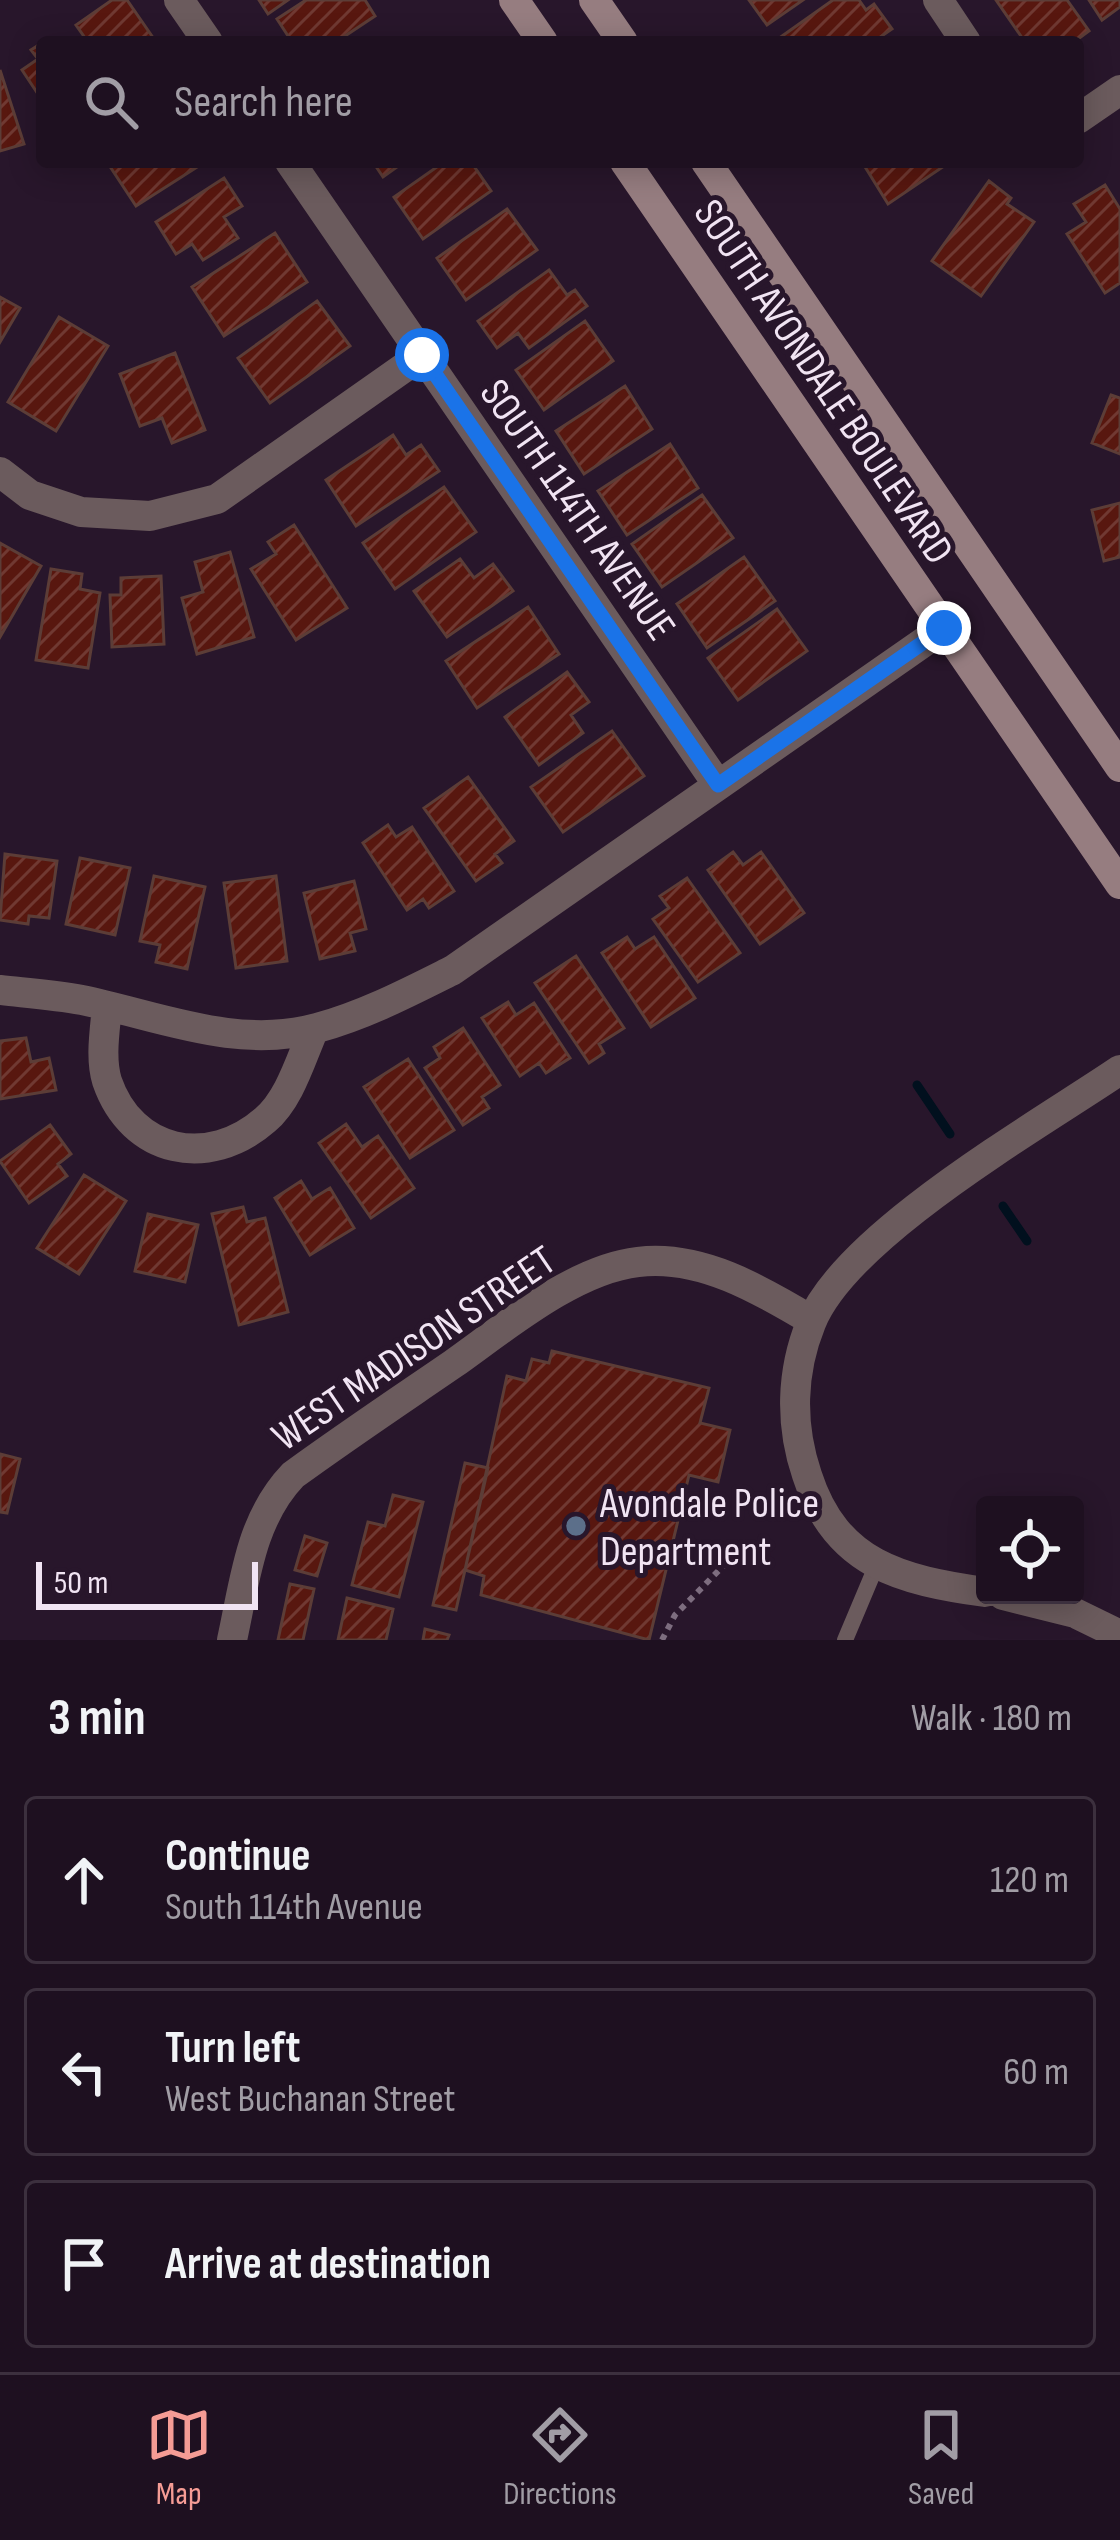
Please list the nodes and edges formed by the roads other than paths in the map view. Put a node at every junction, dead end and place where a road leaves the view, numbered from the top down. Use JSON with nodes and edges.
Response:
{"nodes":[{"id":1,"x":179,"y":0,"type":"edge"},
{"id":2,"x":514,"y":0,"type":"edge"},
{"id":3,"x":594,"y":0,"type":"edge"},
{"id":4,"x":938,"y":0,"type":"edge"},
{"id":5,"x":204,"y":36,"type":"edge"},
{"id":6,"x":539,"y":36,"type":"edge"},
{"id":7,"x":619,"y":36,"type":"edge"},
{"id":8,"x":962,"y":36,"type":"edge"},
{"id":9,"x":1120,"y":90,"type":"edge"},
{"id":10,"x":1084,"y":115,"type":"edge"},
{"id":11,"x":294,"y":168,"type":"edge"},
{"id":12,"x":629,"y":168,"type":"edge"},
{"id":13,"x":710,"y":168,"type":"edge"},
{"id":14,"x":422,"y":355,"type":"junction"},
{"id":15,"x":0,"y":472,"type":"edge"},
{"id":16,"x":944,"y":628,"type":"junction"},
{"id":17,"x":1120,"y":767,"type":"edge"},
{"id":18,"x":718,"y":785,"type":"junction"},
{"id":19,"x":1120,"y":884,"type":"edge"},
{"id":20,"x":0,"y":990,"type":"edge"},
{"id":21,"x":107,"y":1006,"type":"junction"},
{"id":22,"x":314,"y":1030,"type":"junction"},
{"id":23,"x":1120,"y":1070,"type":"edge"},
{"id":24,"x":812,"y":1320,"type":"junction"},
{"id":25,"x":878,"y":1564,"type":"junction"},
{"id":26,"x":976,"y":1591,"type":"edge"},
{"id":27,"x":1039,"y":1604,"type":"edge"},
{"id":28,"x":1120,"y":1634,"type":"edge"},
{"id":29,"x":232,"y":1640,"type":"edge"},
{"id":30,"x":845,"y":1640,"type":"edge"}],
"edges":[{"from":1,"to":5,"type":"street"},
{"from":2,"to":6,"type":"main road"},
{"from":3,"to":7,"type":"main road"},
{"from":4,"to":8,"type":"street"},
{"from":9,"to":10,"type":"street"},
{"from":11,"to":14,"type":"street","name":"SOUTH 114TH AVENUE"},
{"from":12,"to":16,"type":"main road","name":"SOUTH AVONDALE BOULEVARD"},
{"from":13,"to":17,"type":"main road","name":"SOUTH AVONDALE BOULEVARD"},
{"from":14,"to":15,"type":"street"},
{"from":14,"to":18,"type":"street","name":"SOUTH 114TH AVENUE"},
{"from":16,"to":18,"type":"street"},
{"from":16,"to":19,"type":"main road","name":"SOUTH AVONDALE BOULEVARD"},
{"from":18,"to":22,"type":"street"},
{"from":20,"to":21,"type":"street"},
{"from":21,"to":22,"type":"street"},
{"from":21,"to":22,"type":"street"},
{"from":23,"to":24,"type":"street"},
{"from":24,"to":25,"type":"street"},
{"from":24,"to":29,"type":"street","name":"WEST MADISON STREET"},
{"from":25,"to":26,"type":"street"},
{"from":25,"to":30,"type":"lane"},
{"from":27,"to":28,"type":"street"}]}
